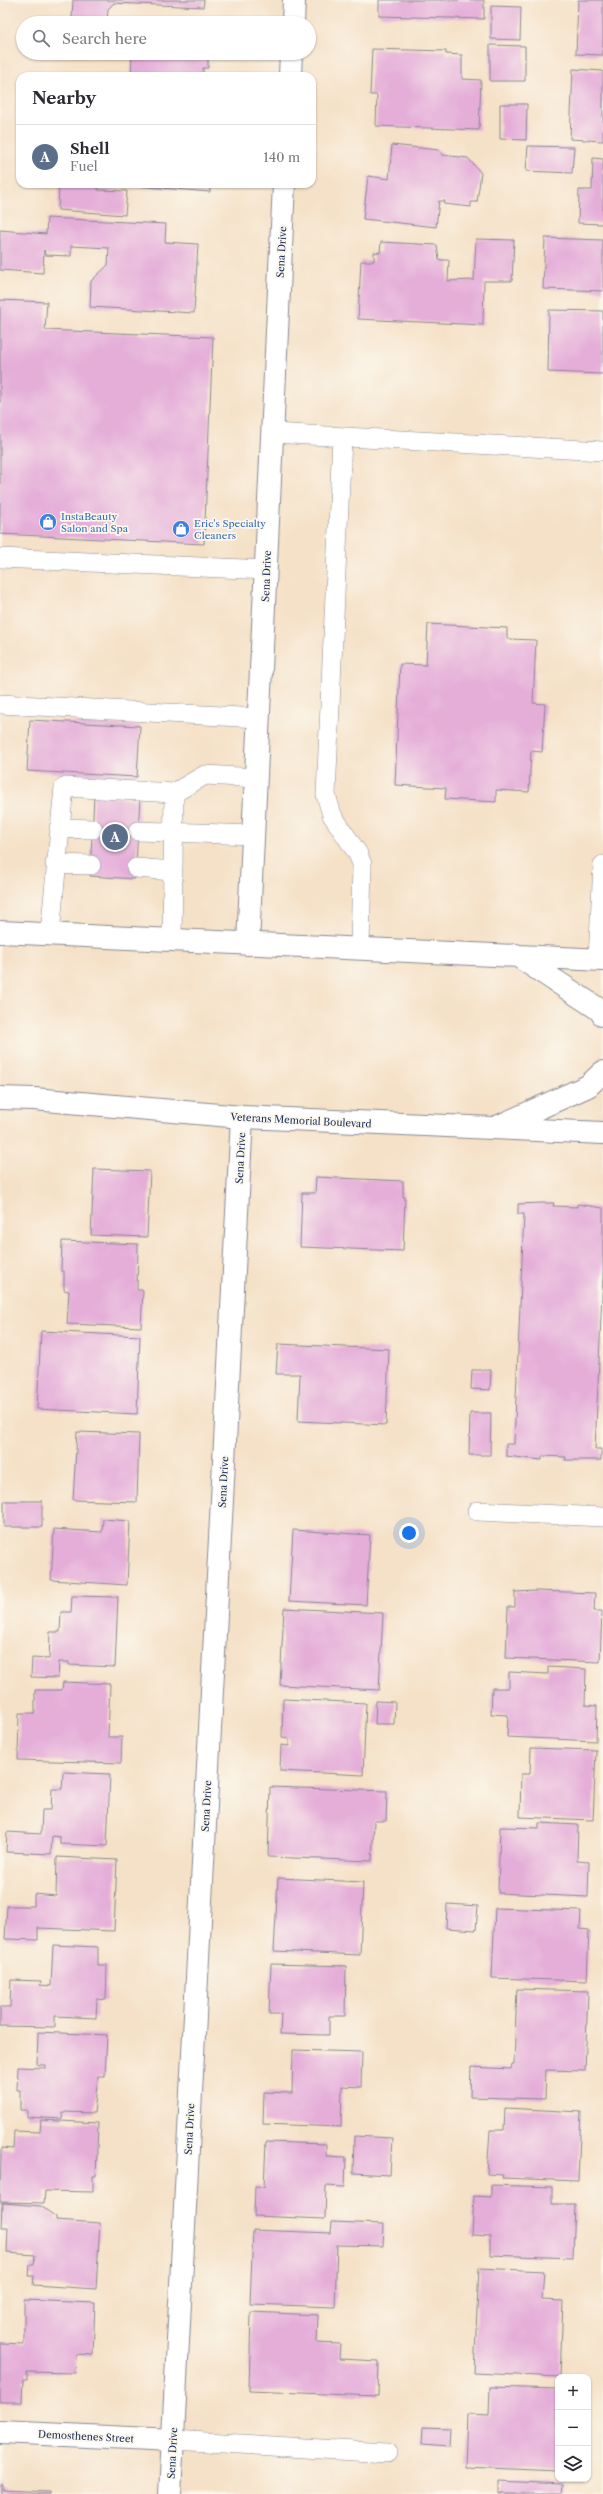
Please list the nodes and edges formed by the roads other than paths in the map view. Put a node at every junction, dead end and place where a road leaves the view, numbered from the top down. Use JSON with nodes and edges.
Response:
{"nodes":[{"id":1,"x":294,"y":0,"type":"edge"},
{"id":2,"x":293,"y":16,"type":"edge"},
{"id":3,"x":291,"y":60,"type":"edge"},
{"id":4,"x":290,"y":72,"type":"edge"},
{"id":5,"x":284,"y":188,"type":"edge"},
{"id":6,"x":272,"y":433,"type":"junction"},
{"id":7,"x":342,"y":438,"type":"junction"},
{"id":8,"x":603,"y":451,"type":"edge"},
{"id":9,"x":0,"y":558,"type":"edge"},
{"id":10,"x":266,"y":570,"type":"junction"},
{"id":11,"x":0,"y":704,"type":"edge"},
{"id":12,"x":259,"y":718,"type":"junction"},
{"id":13,"x":257,"y":778,"type":"junction"},
{"id":14,"x":174,"y":793,"type":"junction"},
{"id":15,"x":59,"y":828,"type":"junction"},
{"id":16,"x":93,"y":829,"type":"dead end"},
{"id":17,"x":138,"y":831,"type":"dead end"},
{"id":18,"x":172,"y":833,"type":"junction"},
{"id":19,"x":254,"y":835,"type":"junction"},
{"id":20,"x":55,"y":864,"type":"junction"},
{"id":21,"x":91,"y":865,"type":"dead end"},
{"id":22,"x":603,"y":865,"type":"edge"},
{"id":23,"x":136,"y":868,"type":"dead end"},
{"id":24,"x":172,"y":870,"type":"junction"},
{"id":25,"x":0,"y":932,"type":"edge"},
{"id":26,"x":44,"y":934,"type":"junction"},
{"id":27,"x":172,"y":939,"type":"junction"},
{"id":28,"x":0,"y":942,"type":"edge"},
{"id":29,"x":248,"y":944,"type":"junction"},
{"id":30,"x":360,"y":947,"type":"junction"},
{"id":31,"x":516,"y":954,"type":"junction"},
{"id":32,"x":600,"y":960,"type":"edge"},
{"id":33,"x":603,"y":1015,"type":"edge"},
{"id":34,"x":603,"y":1072,"type":"edge"},
{"id":35,"x":0,"y":1087,"type":"edge"},
{"id":36,"x":0,"y":1098,"type":"edge"},
{"id":37,"x":34,"y":1099,"type":"junction"},
{"id":38,"x":242,"y":1117,"type":"junction"},
{"id":39,"x":492,"y":1129,"type":"junction"},
{"id":40,"x":603,"y":1133,"type":"edge"},
{"id":41,"x":477,"y":1511,"type":"dead end"},
{"id":42,"x":603,"y":1517,"type":"edge"},
{"id":43,"x":0,"y":2432,"type":"edge"},
{"id":44,"x":172,"y":2440,"type":"junction"},
{"id":45,"x":387,"y":2453,"type":"dead end"},
{"id":46,"x":170,"y":2494,"type":"edge"}],
"edges":[{"from":1,"to":2,"type":"street"},
{"from":3,"to":4,"type":"street"},
{"from":5,"to":6,"type":"street","name":"Sena Drive"},
{"from":6,"to":7,"type":"lane"},
{"from":6,"to":10,"type":"street","name":"Sena Drive"},
{"from":7,"to":8,"type":"lane"},
{"from":7,"to":30,"type":"lane"},
{"from":9,"to":10,"type":"lane"},
{"from":10,"to":12,"type":"street","name":"Sena Drive"},
{"from":11,"to":12,"type":"lane"},
{"from":12,"to":13,"type":"street","name":"Sena Drive"},
{"from":13,"to":14,"type":"lane"},
{"from":13,"to":19,"type":"street","name":"Sena Drive"},
{"from":14,"to":15,"type":"lane"},
{"from":14,"to":18,"type":"lane"},
{"from":15,"to":16,"type":"lane"},
{"from":15,"to":20,"type":"lane"},
{"from":17,"to":18,"type":"lane"},
{"from":18,"to":19,"type":"lane"},
{"from":18,"to":24,"type":"lane"},
{"from":19,"to":29,"type":"street","name":"Sena Drive"},
{"from":20,"to":21,"type":"lane"},
{"from":20,"to":26,"type":"lane"},
{"from":22,"to":32,"type":"lane"},
{"from":23,"to":24,"type":"lane"},
{"from":24,"to":27,"type":"lane"},
{"from":25,"to":26,"type":"street"},
{"from":26,"to":27,"type":"street"},
{"from":26,"to":28,"type":"street"},
{"from":27,"to":29,"type":"street"},
{"from":29,"to":30,"type":"street"},
{"from":30,"to":31,"type":"street"},
{"from":31,"to":32,"type":"street"},
{"from":31,"to":33,"type":"street"},
{"from":34,"to":39,"type":"street"},
{"from":35,"to":37,"type":"street"},
{"from":36,"to":37,"type":"street","name":"Veterans Memorial Boulevard"},
{"from":37,"to":38,"type":"street","name":"Veterans Memorial Boulevard"},
{"from":38,"to":39,"type":"street","name":"Veterans Memorial Boulevard"},
{"from":38,"to":44,"type":"street","name":"Sena Drive"},
{"from":39,"to":40,"type":"street","name":"Veterans Memorial Boulevard"},
{"from":41,"to":42,"type":"lane"},
{"from":43,"to":44,"type":"street","name":"Demosthenes Street"},
{"from":44,"to":45,"type":"lane"},
{"from":44,"to":46,"type":"street","name":"Sena Drive"}]}
